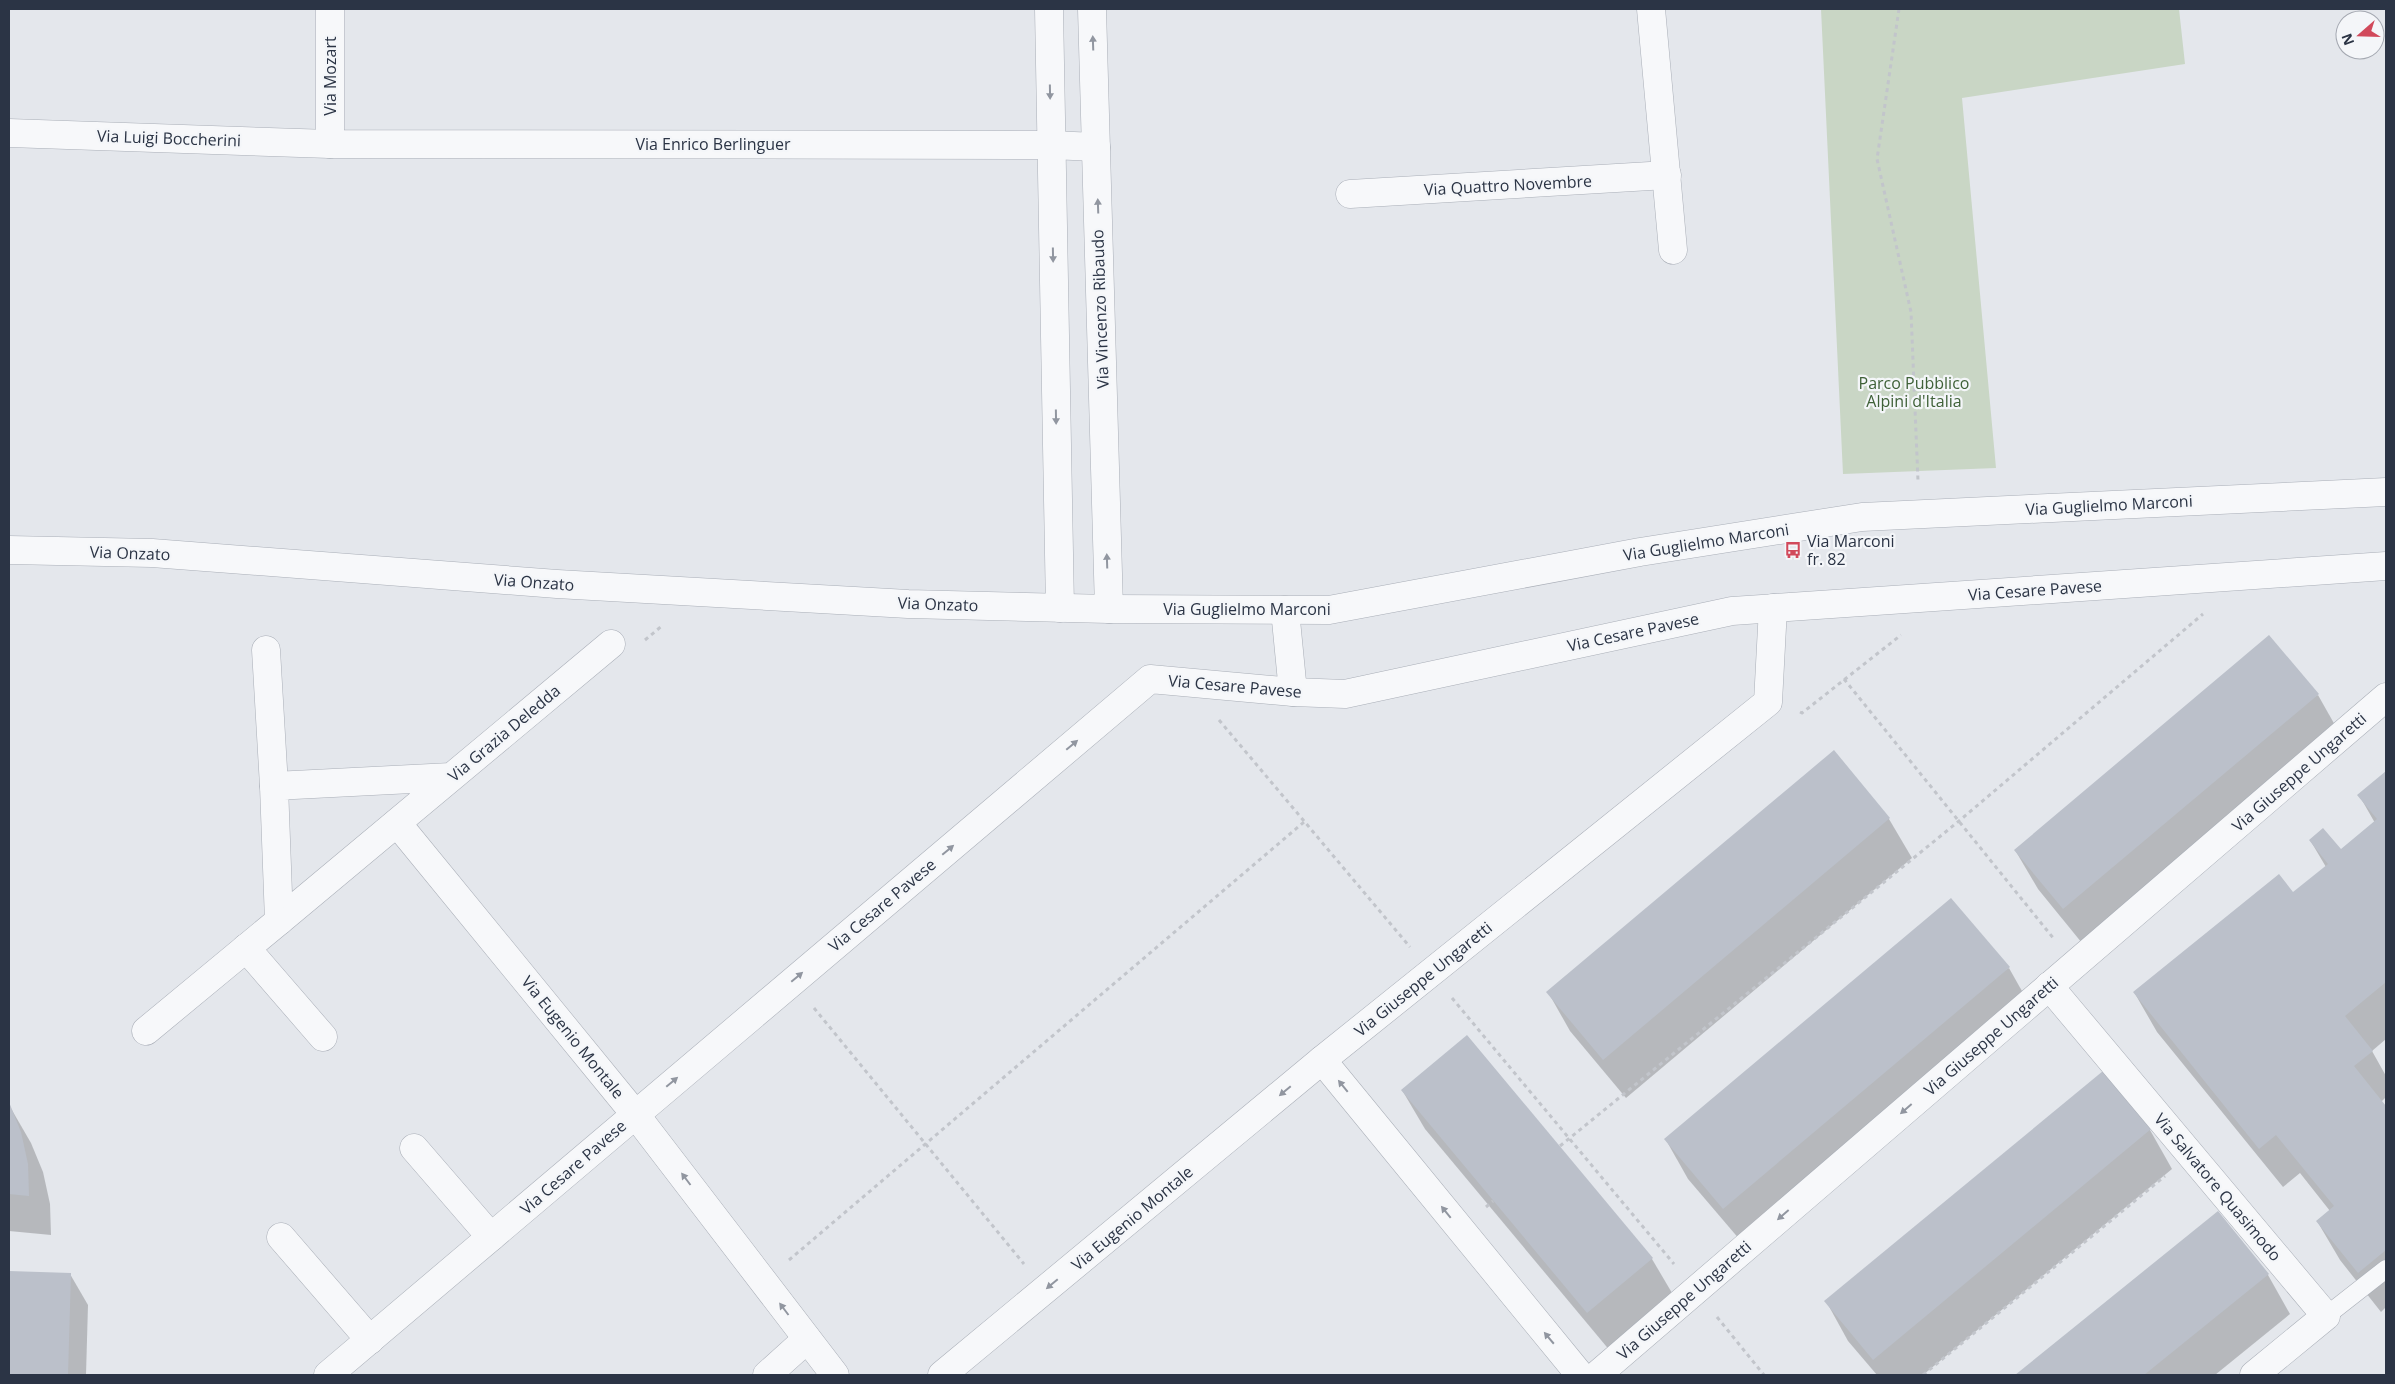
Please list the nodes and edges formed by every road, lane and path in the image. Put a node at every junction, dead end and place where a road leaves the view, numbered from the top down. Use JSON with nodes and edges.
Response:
{"nodes":[{"id":1,"x":330,"y":9,"type":"edge"},
{"id":2,"x":1049,"y":9,"type":"edge"},
{"id":3,"x":1092,"y":9,"type":"edge"},
{"id":4,"x":1651,"y":9,"type":"edge"},
{"id":5,"x":1899,"y":9,"type":"edge"},
{"id":6,"x":9,"y":133,"type":"edge"},
{"id":7,"x":330,"y":144,"type":"junction"},
{"id":8,"x":1051,"y":145,"type":"junction"},
{"id":9,"x":1096,"y":147,"type":"junction"},
{"id":10,"x":1666,"y":175,"type":"junction"},
{"id":11,"x":1350,"y":194,"type":"dead end"},
{"id":12,"x":1673,"y":250,"type":"dead end"},
{"id":13,"x":2386,"y":492,"type":"edge"},
{"id":14,"x":1919,"y":514,"type":"junction"},
{"id":15,"x":9,"y":550,"type":"edge"},
{"id":16,"x":2386,"y":566,"type":"edge"},
{"id":17,"x":1060,"y":608,"type":"junction"},
{"id":18,"x":1773,"y":608,"type":"junction"},
{"id":19,"x":1109,"y":609,"type":"junction"},
{"id":20,"x":1285,"y":610,"type":"junction"},
{"id":21,"x":2204,"y":613,"type":"dead end"},
{"id":22,"x":1905,"y":632,"type":"dead end"},
{"id":23,"x":611,"y":644,"type":"dead end"},
{"id":24,"x":266,"y":650,"type":"dead end"},
{"id":25,"x":1844,"y":679,"type":"junction"},
{"id":26,"x":1187,"y":682,"type":"junction"},
{"id":27,"x":1293,"y":692,"type":"junction"},
{"id":28,"x":2386,"y":696,"type":"edge"},
{"id":29,"x":1768,"y":702,"type":"junction"},
{"id":30,"x":451,"y":777,"type":"junction"},
{"id":31,"x":274,"y":786,"type":"junction"},
{"id":32,"x":1959,"y":821,"type":"junction"},
{"id":33,"x":397,"y":822,"type":"junction"},
{"id":34,"x":1304,"y":822,"type":"junction"},
{"id":35,"x":279,"y":921,"type":"junction"},
{"id":36,"x":246,"y":948,"type":"junction"},
{"id":37,"x":2074,"y":964,"type":"junction"},
{"id":38,"x":1431,"y":973,"type":"junction"},
{"id":39,"x":792,"y":981,"type":"junction"},
{"id":40,"x":2049,"y":986,"type":"junction"},
{"id":41,"x":146,"y":1031,"type":"dead end"},
{"id":42,"x":323,"y":1037,"type":"dead end"},
{"id":43,"x":1322,"y":1060,"type":"junction"},
{"id":44,"x":635,"y":1114,"type":"junction"},
{"id":45,"x":1569,"y":1139,"type":"junction"},
{"id":46,"x":926,"y":1144,"type":"junction"},
{"id":47,"x":1560,"y":1146,"type":"dead end"},
{"id":48,"x":414,"y":1148,"type":"dead end"},
{"id":49,"x":2191,"y":1155,"type":"junction"},
{"id":50,"x":280,"y":1237,"type":"dead end"},
{"id":51,"x":491,"y":1237,"type":"junction"},
{"id":52,"x":2386,"y":1269,"type":"edge"},
{"id":53,"x":764,"y":1282,"type":"junction"},
{"id":54,"x":1045,"y":1289,"type":"junction"},
{"id":55,"x":1695,"y":1290,"type":"junction"},
{"id":56,"x":2326,"y":1316,"type":"junction"},
{"id":57,"x":370,"y":1340,"type":"junction"},
{"id":58,"x":807,"y":1340,"type":"junction"},
{"id":59,"x":328,"y":1375,"type":"edge"},
{"id":60,"x":767,"y":1375,"type":"edge"},
{"id":61,"x":835,"y":1375,"type":"edge"},
{"id":62,"x":942,"y":1375,"type":"edge"},
{"id":63,"x":1580,"y":1375,"type":"edge"},
{"id":64,"x":1597,"y":1375,"type":"edge"},
{"id":65,"x":1764,"y":1375,"type":"edge"},
{"id":66,"x":1923,"y":1375,"type":"edge"},
{"id":67,"x":2254,"y":1375,"type":"edge"}],
"edges":[{"from":1,"to":7,"type":"street","name":"Via Mozart"},
{"from":2,"to":8,"type":"street","one_way":true},
{"from":9,"to":3,"type":"street","name":"Via Vincenzo Ribaudo","one_way":true},
{"from":4,"to":10,"type":"street"},
{"from":5,"to":14,"type":"path"},
{"from":6,"to":7,"type":"street","name":"Via Luigi Boccherini"},
{"from":7,"to":8,"type":"street","name":"Via Enrico Berlinguer"},
{"from":8,"to":9,"type":"street","name":"Via Enrico Berlinguer"},
{"from":8,"to":17,"type":"street","one_way":true},
{"from":19,"to":9,"type":"street","name":"Via Vincenzo Ribaudo","one_way":true},
{"from":10,"to":11,"type":"street","name":"Via Quattro Novembre"},
{"from":10,"to":12,"type":"street"},
{"from":13,"to":14,"type":"street","name":"Via Guglielmo Marconi"},
{"from":14,"to":20,"type":"street","name":"Via Guglielmo Marconi"},
{"from":15,"to":17,"type":"street","name":"Via Onzato"},
{"from":16,"to":18,"type":"street","name":"Via Cesare Pavese"},
{"from":17,"to":19,"type":"street","name":"Via Guglielmo Marconi"},
{"from":18,"to":27,"type":"street","name":"Via Cesare Pavese"},
{"from":18,"to":29,"type":"street"},
{"from":19,"to":20,"type":"street","name":"Via Guglielmo Marconi"},
{"from":20,"to":27,"type":"street"},
{"from":21,"to":32,"type":"path"},
{"from":22,"to":25,"type":"path"},
{"from":23,"to":30,"type":"street","name":"Via Grazia Deledda"},
{"from":24,"to":31,"type":"street"},
{"from":25,"to":29,"type":"path"},
{"from":25,"to":32,"type":"path"},
{"from":26,"to":27,"type":"street","name":"Via Cesare Pavese"},
{"from":26,"to":34,"type":"path"},
{"from":39,"to":26,"type":"street","name":"Via Cesare Pavese","one_way":true},
{"from":28,"to":37,"type":"street","name":"Via Giuseppe Ungaretti"},
{"from":29,"to":38,"type":"street","name":"Via Giuseppe Ungaretti"},
{"from":30,"to":31,"type":"street"},
{"from":30,"to":33,"type":"street","name":"Via Grazia Deledda"},
{"from":31,"to":35,"type":"street"},
{"from":32,"to":37,"type":"path"},
{"from":32,"to":45,"type":"path"},
{"from":33,"to":35,"type":"street","name":"Via Grazia Deledda"},
{"from":33,"to":44,"type":"street","name":"Via Eugenio Montale"},
{"from":34,"to":38,"type":"path"},
{"from":34,"to":46,"type":"path"},
{"from":35,"to":36,"type":"street","name":"Via Grazia Deledda"},
{"from":36,"to":41,"type":"street","name":"Via Grazia Deledda"},
{"from":36,"to":42,"type":"street"},
{"from":37,"to":40,"type":"street","name":"Via Giuseppe Ungaretti"},
{"from":38,"to":43,"type":"street","name":"Via Giuseppe Ungaretti"},
{"from":38,"to":45,"type":"path"},
{"from":44,"to":39,"type":"street","name":"Via Cesare Pavese","one_way":true},
{"from":39,"to":46,"type":"path"},
{"from":40,"to":49,"type":"street","name":"Via Salvatore Quasimodo"},
{"from":40,"to":55,"type":"street","name":"Via Giuseppe Ungaretti","one_way":true},
{"from":43,"to":54,"type":"street","name":"Via Eugenio Montale","one_way":true},
{"from":63,"to":43,"type":"street","one_way":true},
{"from":44,"to":51,"type":"street","name":"Via Cesare Pavese"},
{"from":53,"to":44,"type":"street","name":"Via Eugenio Montale","one_way":true},
{"from":45,"to":47,"type":"path"},
{"from":45,"to":55,"type":"path"},
{"from":46,"to":53,"type":"path"},
{"from":46,"to":54,"type":"path"},
{"from":48,"to":51,"type":"street"},
{"from":49,"to":56,"type":"street","name":"Via Salvatore Quasimodo"},
{"from":49,"to":66,"type":"path"},
{"from":50,"to":57,"type":"street"},
{"from":51,"to":57,"type":"street","name":"Via Cesare Pavese"},
{"from":52,"to":56,"type":"lane"},
{"from":58,"to":53,"type":"street","name":"Via Eugenio Montale","one_way":true},
{"from":54,"to":62,"type":"street","name":"Via Eugenio Montale"},
{"from":55,"to":64,"type":"street","name":"Via Giuseppe Ungaretti"},
{"from":55,"to":65,"type":"path"},
{"from":56,"to":67,"type":"street"},
{"from":57,"to":59,"type":"street","name":"Via Cesare Pavese"},
{"from":58,"to":60,"type":"street"},
{"from":58,"to":61,"type":"street","name":"Via Eugenio Montale"}]}
